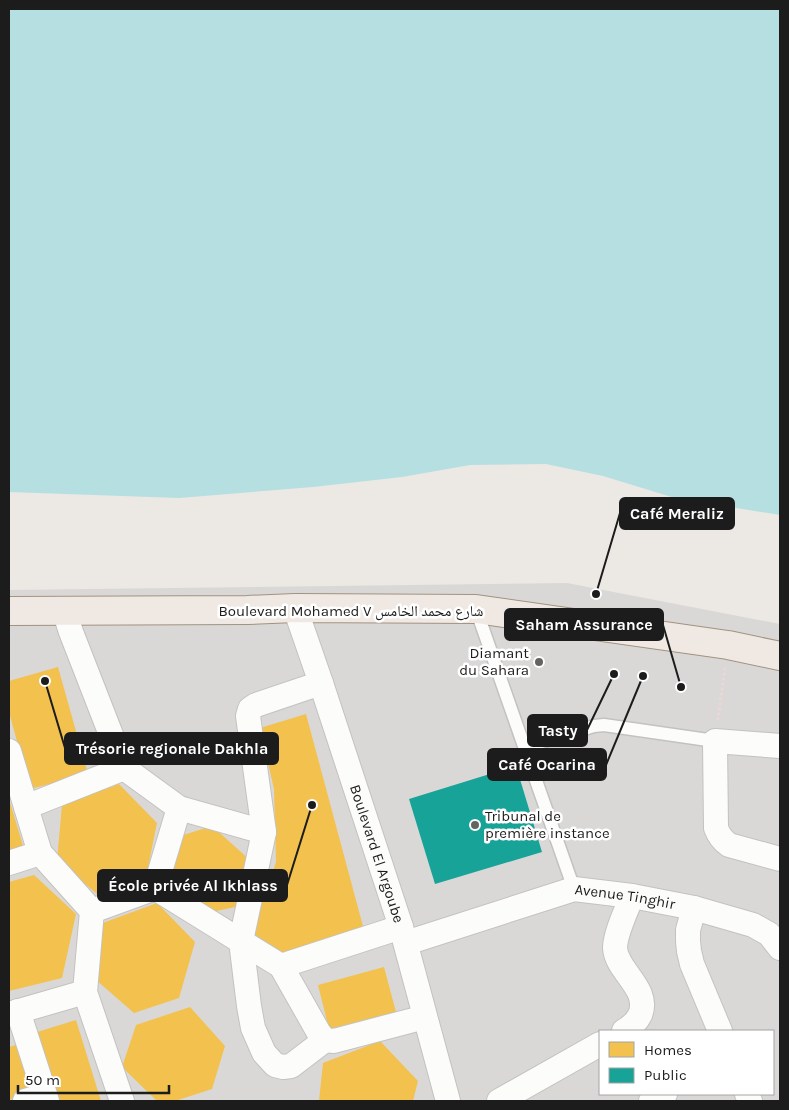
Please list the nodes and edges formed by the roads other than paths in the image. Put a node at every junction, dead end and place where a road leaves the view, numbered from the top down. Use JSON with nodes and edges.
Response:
{"nodes":[{"id":1,"x":295,"y":608,"type":"junction"},
{"id":2,"x":476,"y":609,"type":"junction"},
{"id":3,"x":64,"y":610,"type":"junction"},
{"id":4,"x":9,"y":611,"type":"edge"},
{"id":5,"x":780,"y":656,"type":"edge"},
{"id":6,"x":321,"y":683,"type":"junction"},
{"id":7,"x":715,"y":740,"type":"junction"},
{"id":8,"x":780,"y":746,"type":"edge"},
{"id":9,"x":525,"y":747,"type":"junction"},
{"id":10,"x":9,"y":752,"type":"edge"},
{"id":11,"x":124,"y":768,"type":"junction"},
{"id":12,"x":18,"y":797,"type":"edge"},
{"id":13,"x":179,"y":808,"type":"junction"},
{"id":14,"x":264,"y":832,"type":"junction"},
{"id":15,"x":40,"y":853,"type":"junction"},
{"id":16,"x":780,"y":858,"type":"edge"},
{"id":17,"x":9,"y":863,"type":"edge"},
{"id":18,"x":154,"y":888,"type":"junction"},
{"id":19,"x":574,"y":889,"type":"junction"},
{"id":20,"x":632,"y":896,"type":"junction"},
{"id":21,"x":694,"y":908,"type":"junction"},
{"id":22,"x":92,"y":911,"type":"junction"},
{"id":23,"x":403,"y":935,"type":"junction"},
{"id":24,"x":241,"y":941,"type":"junction"},
{"id":25,"x":780,"y":948,"type":"edge"},
{"id":26,"x":280,"y":966,"type":"junction"},
{"id":27,"x":85,"y":992,"type":"junction"},
{"id":28,"x":13,"y":1013,"type":"edge"},
{"id":29,"x":426,"y":1017,"type":"junction"},
{"id":30,"x":634,"y":1028,"type":"edge"},
{"id":31,"x":720,"y":1030,"type":"edge"},
{"id":32,"x":325,"y":1040,"type":"junction"},
{"id":33,"x":599,"y":1045,"type":"edge"},
{"id":34,"x":663,"y":1095,"type":"edge"},
{"id":35,"x":39,"y":1099,"type":"edge"},
{"id":36,"x":122,"y":1101,"type":"edge"},
{"id":37,"x":448,"y":1101,"type":"edge"},
{"id":38,"x":499,"y":1101,"type":"edge"},
{"id":39,"x":651,"y":1101,"type":"edge"}],
"edges":[{"from":1,"to":2,"type":"main road","name":"Boulevard Mohamed V شارع محمد الخامس"},
{"from":1,"to":3,"type":"main road","name":"Boulevard Mohamed V شارع محمد الخامس"},
{"from":1,"to":6,"type":"street","name":"Boulevard El Argoube"},
{"from":2,"to":5,"type":"main road","name":"Boulevard Mohamed V شارع محمد الخامس"},
{"from":2,"to":9,"type":"lane"},
{"from":3,"to":4,"type":"main road","name":"Boulevard Mohamed V شارع محمد الخامس"},
{"from":3,"to":11,"type":"street"},
{"from":6,"to":14,"type":"street"},
{"from":6,"to":23,"type":"street","name":"Boulevard El Argoube"},
{"from":7,"to":8,"type":"street"},
{"from":7,"to":9,"type":"lane"},
{"from":7,"to":16,"type":"street"},
{"from":9,"to":19,"type":"lane"},
{"from":10,"to":12,"type":"street"},
{"from":11,"to":12,"type":"street"},
{"from":11,"to":13,"type":"street"},
{"from":12,"to":15,"type":"street"},
{"from":13,"to":14,"type":"street"},
{"from":13,"to":18,"type":"street"},
{"from":14,"to":24,"type":"street"},
{"from":15,"to":17,"type":"street"},
{"from":15,"to":22,"type":"street"},
{"from":18,"to":22,"type":"street"},
{"from":18,"to":24,"type":"street"},
{"from":19,"to":20,"type":"street","name":"Avenue Tinghir"},
{"from":19,"to":23,"type":"street","name":"Avenue Tinghir"},
{"from":20,"to":21,"type":"street","name":"Avenue Tinghir"},
{"from":20,"to":30,"type":"street"},
{"from":21,"to":25,"type":"street","name":"Avenue Tinghir"},
{"from":21,"to":31,"type":"street"},
{"from":22,"to":27,"type":"street"},
{"from":23,"to":26,"type":"street","name":"Avenue Tinghir"},
{"from":23,"to":29,"type":"street","name":"Boulevard El Argoube"},
{"from":24,"to":26,"type":"street"},
{"from":24,"to":32,"type":"street"},
{"from":26,"to":32,"type":"street"},
{"from":27,"to":28,"type":"street"},
{"from":27,"to":36,"type":"street"},
{"from":28,"to":35,"type":"street"},
{"from":29,"to":32,"type":"street"},
{"from":29,"to":37,"type":"street","name":"Boulevard El Argoube"},
{"from":33,"to":38,"type":"street"},
{"from":34,"to":39,"type":"street"}]}
